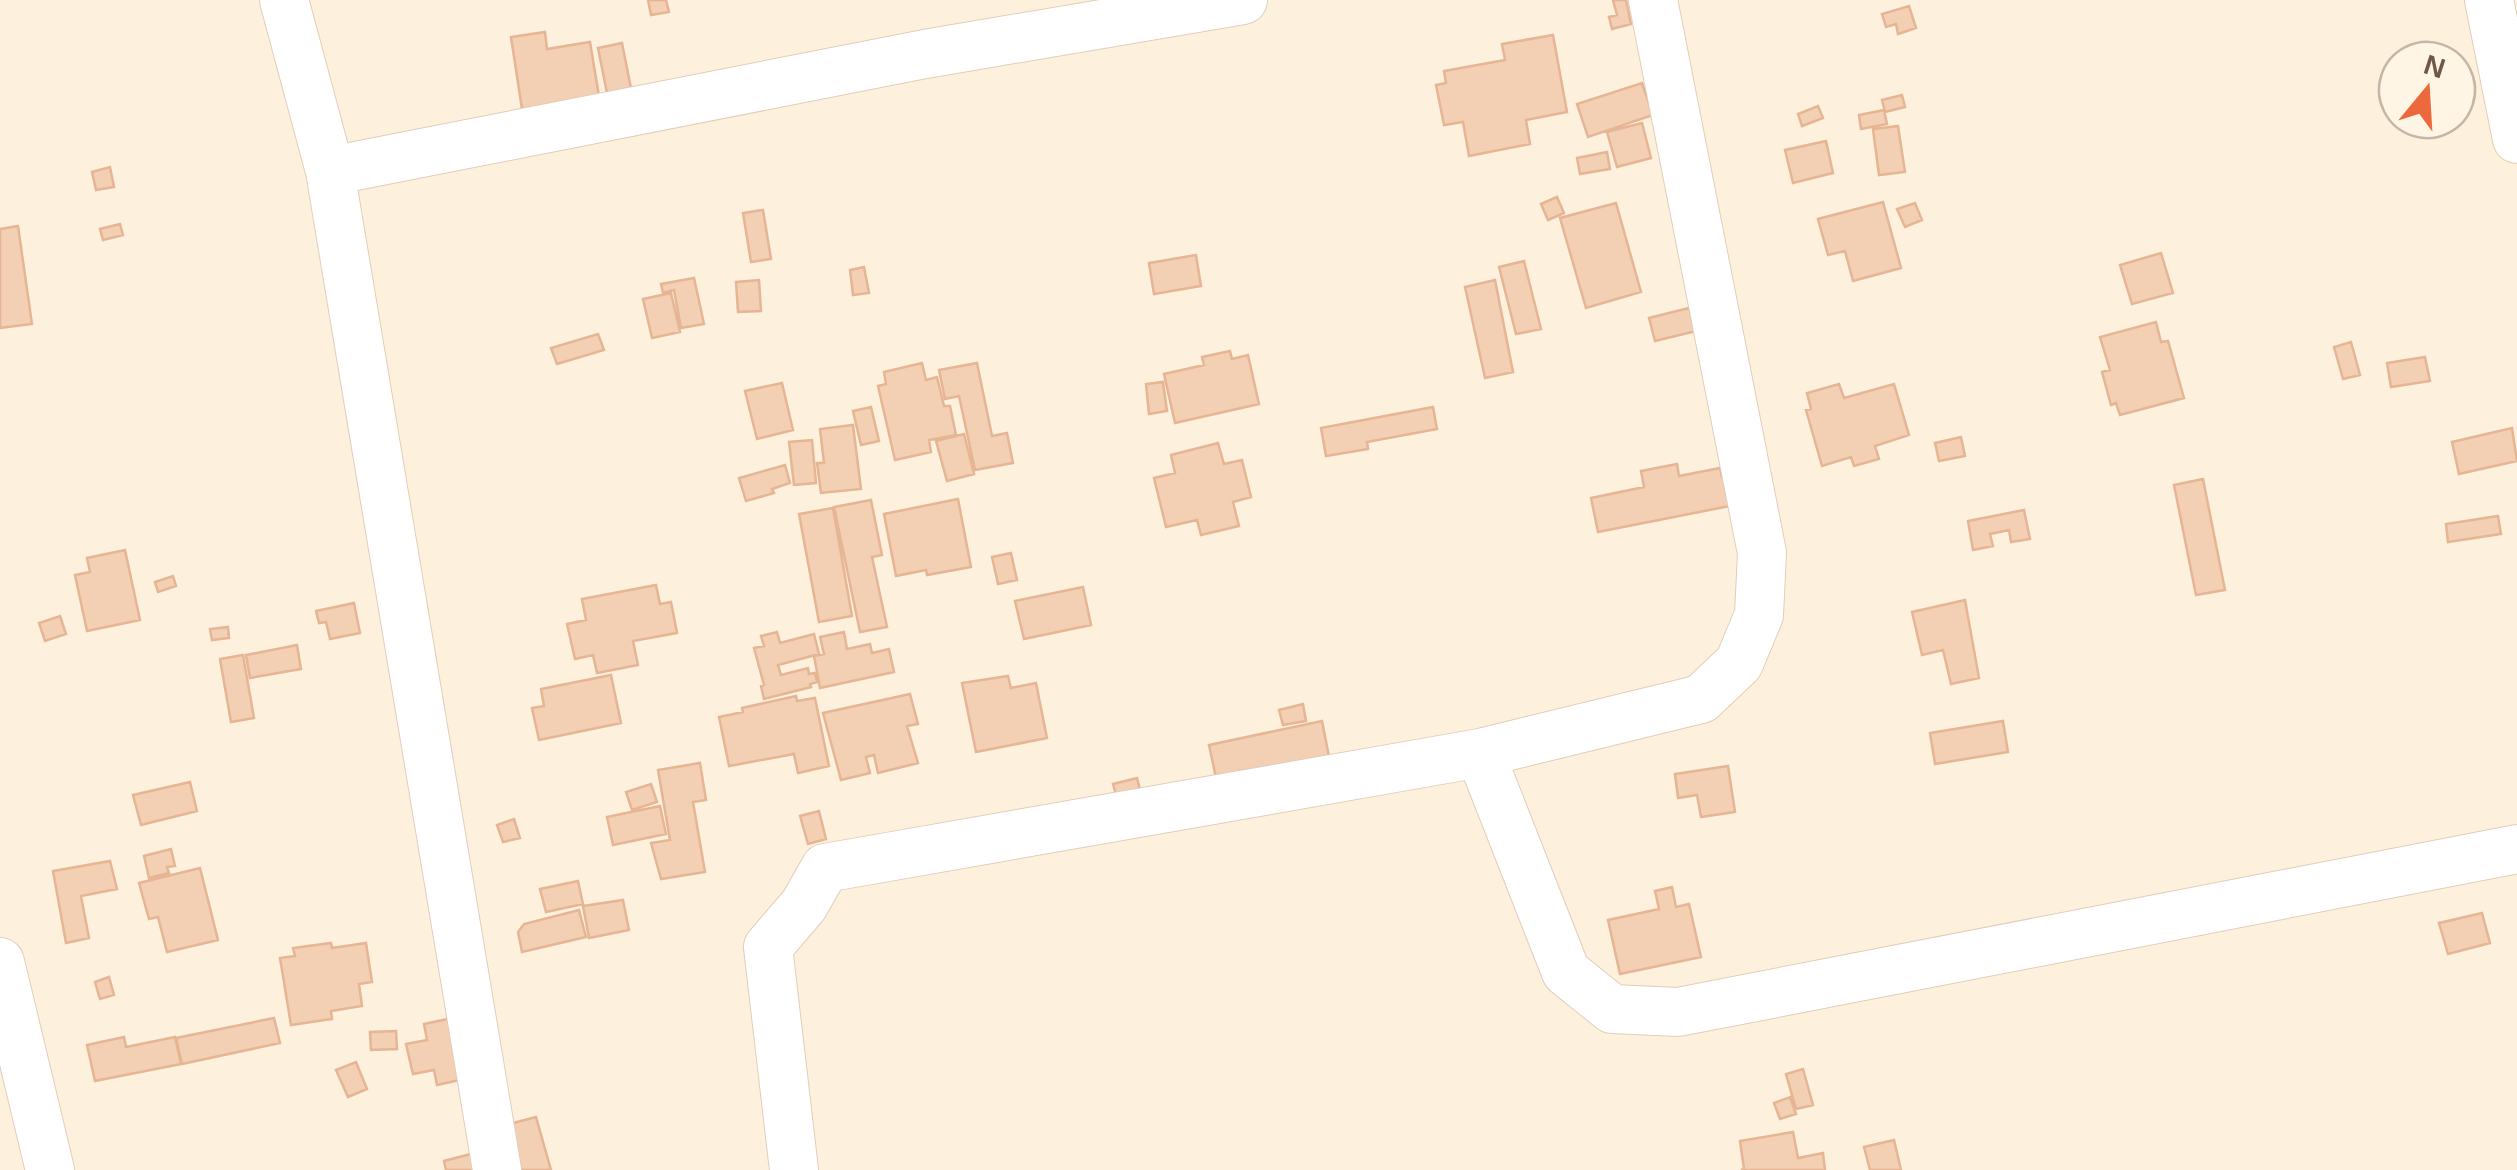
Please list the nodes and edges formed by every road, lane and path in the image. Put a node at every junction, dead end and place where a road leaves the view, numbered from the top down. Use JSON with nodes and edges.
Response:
{"nodes":[{"id":1,"x":284,"y":0,"type":"edge"},
{"id":2,"x":1244,"y":0,"type":"edge"},
{"id":3,"x":1653,"y":0,"type":"edge"},
{"id":4,"x":2489,"y":0,"type":"edge"},
{"id":5,"x":2517,"y":139,"type":"edge"},
{"id":6,"x":330,"y":171,"type":"junction"},
{"id":7,"x":1480,"y":753,"type":"junction"},
{"id":8,"x":2517,"y":850,"type":"edge"},
{"id":9,"x":1,"y":976,"type":"edge"},
{"id":10,"x":786,"y":1169,"type":"edge"},
{"id":11,"x":50,"y":1170,"type":"edge"},
{"id":12,"x":497,"y":1170,"type":"edge"}],
"edges":[{"from":1,"to":6,"type":"street"},
{"from":2,"to":6,"type":"street"},
{"from":3,"to":7,"type":"street"},
{"from":4,"to":5,"type":"street"},
{"from":6,"to":12,"type":"street"},
{"from":7,"to":8,"type":"street"},
{"from":7,"to":10,"type":"street"},
{"from":9,"to":11,"type":"street"}]}
